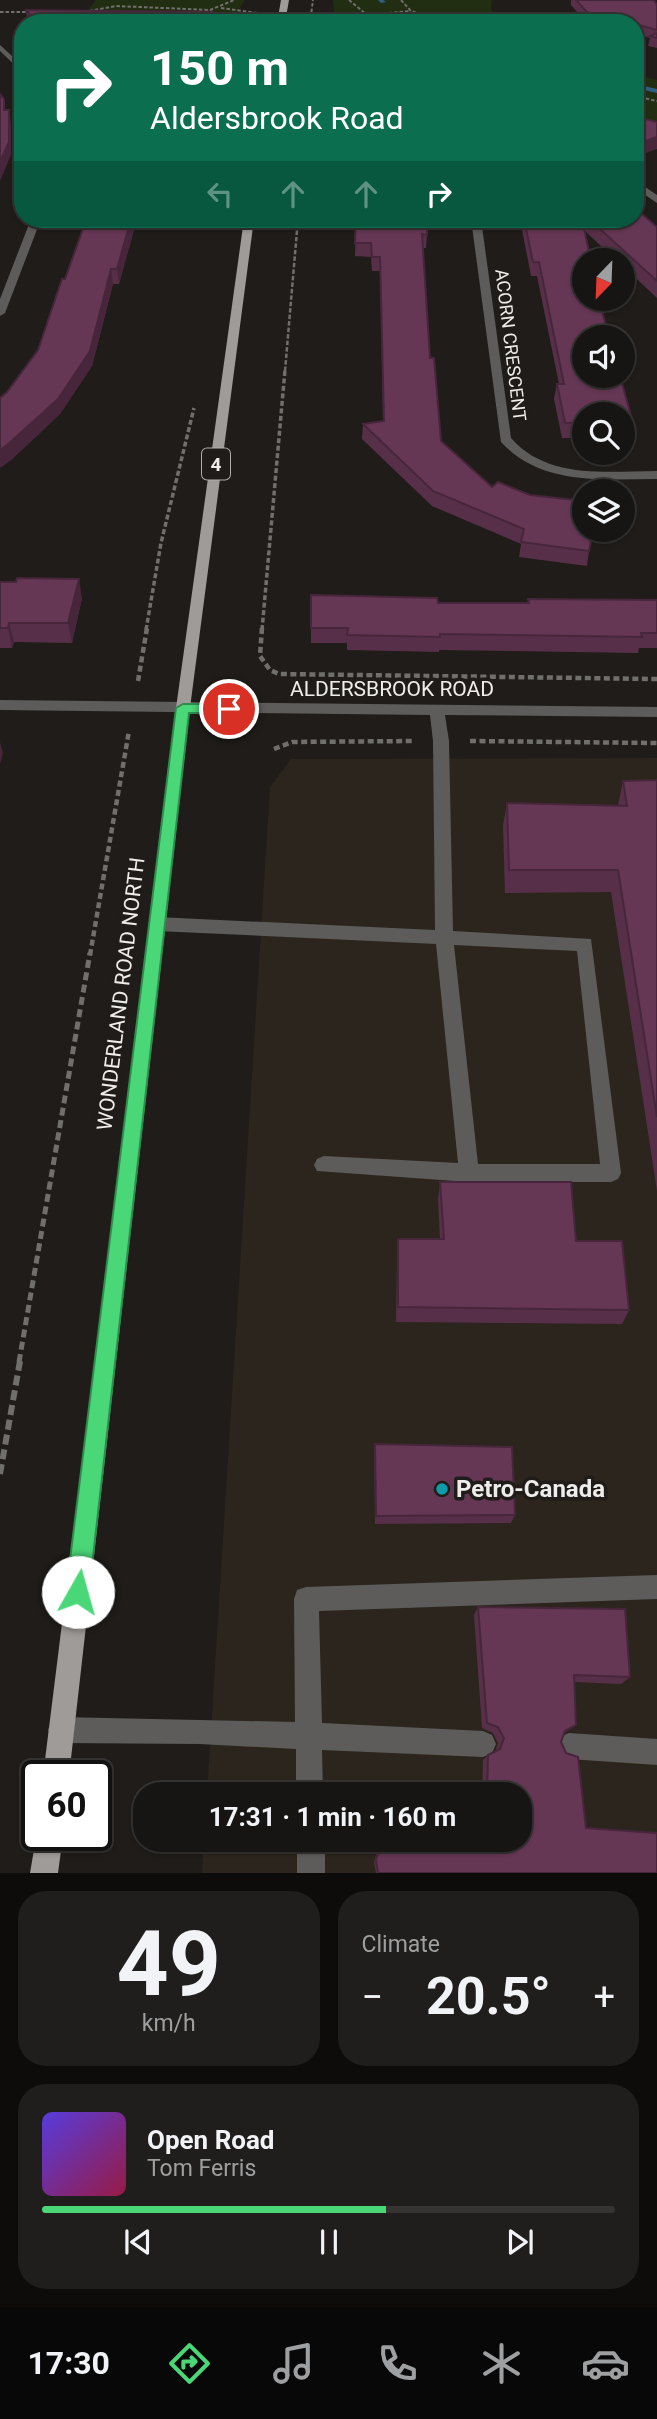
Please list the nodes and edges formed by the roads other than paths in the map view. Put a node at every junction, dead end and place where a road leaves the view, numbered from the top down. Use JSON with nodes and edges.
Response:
{"nodes":[{"id":1,"x":0,"y":47,"type":"edge"},
{"id":2,"x":14,"y":62,"type":"edge"},
{"id":3,"x":33,"y":228,"type":"edge"},
{"id":4,"x":248,"y":228,"type":"edge"},
{"id":5,"x":478,"y":228,"type":"edge"},
{"id":6,"x":0,"y":313,"type":"edge"},
{"id":7,"x":657,"y":475,"type":"edge"},
{"id":8,"x":0,"y":705,"type":"edge"},
{"id":9,"x":183,"y":708,"type":"junction"},
{"id":10,"x":437,"y":710,"type":"junction"},
{"id":11,"x":657,"y":712,"type":"edge"},
{"id":12,"x":157,"y":924,"type":"junction"},
{"id":13,"x":444,"y":937,"type":"junction"},
{"id":14,"x":324,"y":1165,"type":"dead end"},
{"id":15,"x":469,"y":1173,"type":"junction"},
{"id":16,"x":657,"y":1587,"type":"edge"},
{"id":17,"x":61,"y":1730,"type":"junction"},
{"id":18,"x":309,"y":1737,"type":"junction"},
{"id":19,"x":483,"y":1744,"type":"dead end"},
{"id":20,"x":569,"y":1746,"type":"edge"},
{"id":21,"x":657,"y":1752,"type":"edge"},
{"id":22,"x":58,"y":1760,"type":"edge"},
{"id":23,"x":310,"y":1782,"type":"edge"},
{"id":24,"x":47,"y":1851,"type":"edge"},
{"id":25,"x":311,"y":1852,"type":"edge"},
{"id":26,"x":44,"y":1873,"type":"edge"},
{"id":27,"x":312,"y":1873,"type":"edge"}],
"edges":[{"from":1,"to":2,"type":"street"},
{"from":3,"to":6,"type":"street"},
{"from":4,"to":9,"type":"main road","name":"WONDERLAND ROAD NORTH","number":"4"},
{"from":5,"to":7,"type":"street","name":"ACORN CRESCENT"},
{"from":8,"to":9,"type":"street","name":"ALDERSBROOK ROAD"},
{"from":9,"to":10,"type":"street","name":"ALDERSBROOK ROAD"},
{"from":9,"to":12,"type":"main road","name":"WONDERLAND ROAD NORTH","number":"4"},
{"from":10,"to":11,"type":"street","name":"ALDERSBROOK ROAD"},
{"from":10,"to":13,"type":"street"},
{"from":12,"to":13,"type":"street"},
{"from":12,"to":17,"type":"main road","name":"WONDERLAND ROAD NORTH","number":"4"},
{"from":13,"to":15,"type":"street"},
{"from":13,"to":15,"type":"street"},
{"from":14,"to":15,"type":"street"},
{"from":16,"to":18,"type":"street"},
{"from":17,"to":18,"type":"street"},
{"from":17,"to":22,"type":"main road","name":"WONDERLAND ROAD NORTH","number":"4"},
{"from":18,"to":19,"type":"street"},
{"from":18,"to":23,"type":"street"},
{"from":20,"to":21,"type":"street"},
{"from":24,"to":26,"type":"main road"},
{"from":25,"to":27,"type":"street"}]}
